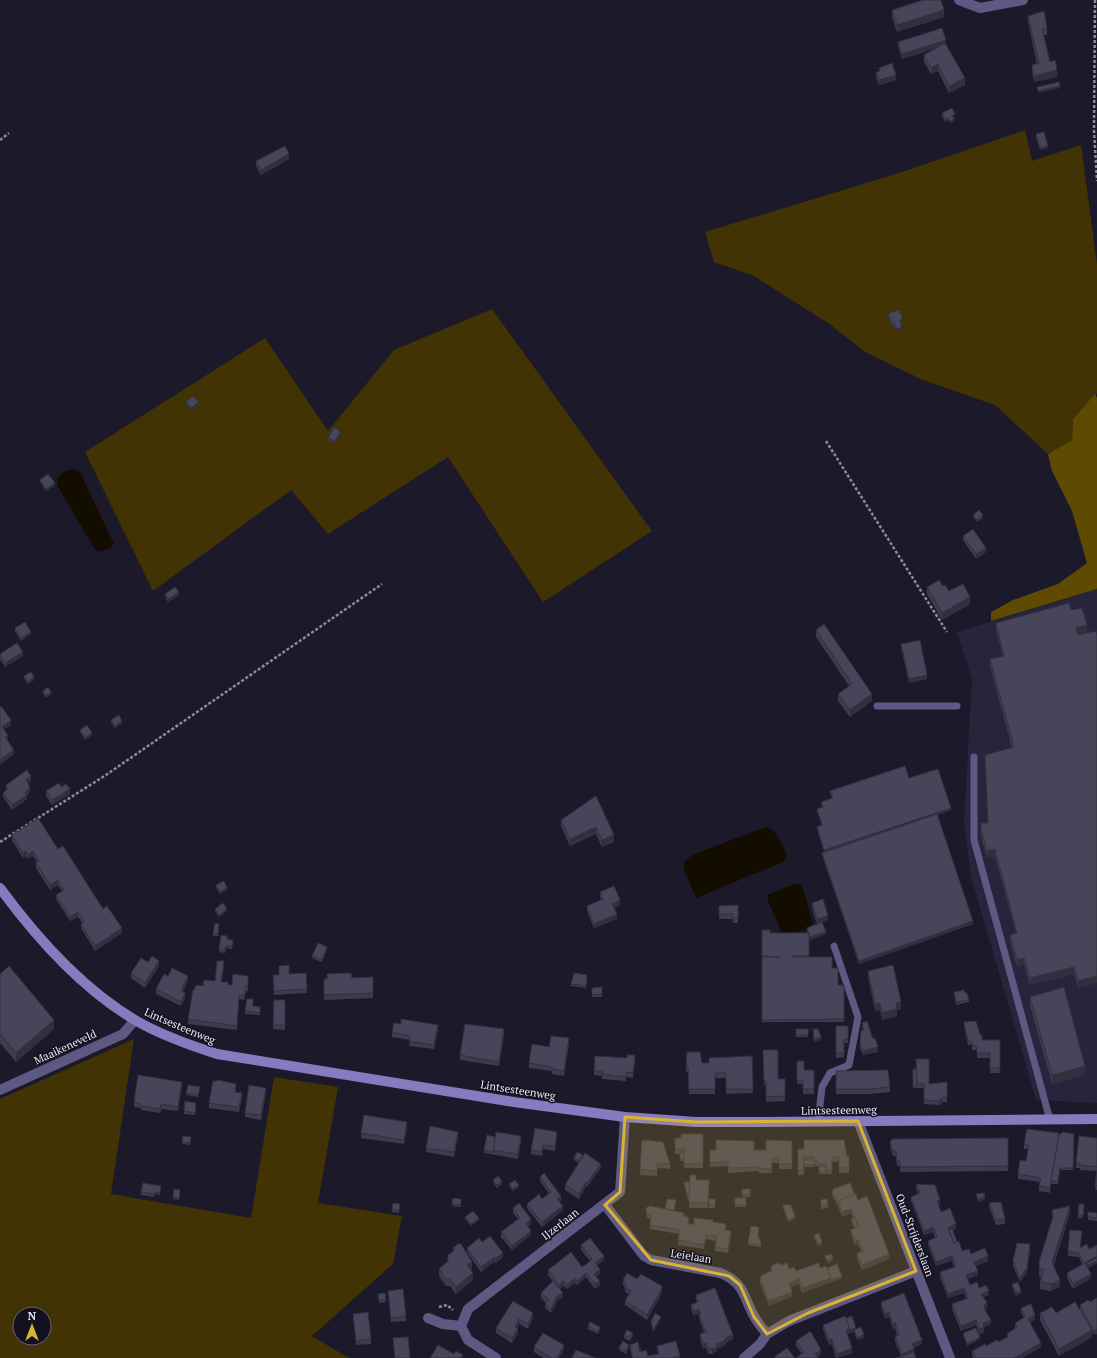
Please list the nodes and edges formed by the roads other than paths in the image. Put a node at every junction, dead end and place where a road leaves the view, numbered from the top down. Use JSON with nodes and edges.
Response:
{"nodes":[{"id":1,"x":959,"y":0,"type":"edge"},
{"id":2,"x":1023,"y":0,"type":"edge"},
{"id":3,"x":877,"y":706,"type":"dead end"},
{"id":4,"x":957,"y":706,"type":"dead end"},
{"id":5,"x":974,"y":757,"type":"dead end"},
{"id":6,"x":0,"y":888,"type":"edge"},
{"id":7,"x":834,"y":946,"type":"dead end"},
{"id":8,"x":135,"y":1020,"type":"junction"},
{"id":9,"x":0,"y":1090,"type":"edge"},
{"id":10,"x":625,"y":1116,"type":"junction"},
{"id":11,"x":1097,"y":1119,"type":"edge"},
{"id":12,"x":1050,"y":1120,"type":"junction"},
{"id":13,"x":858,"y":1121,"type":"junction"},
{"id":14,"x":818,"y":1122,"type":"junction"},
{"id":15,"x":605,"y":1205,"type":"junction"},
{"id":16,"x":916,"y":1271,"type":"junction"},
{"id":17,"x":428,"y":1318,"type":"dead end"},
{"id":18,"x":461,"y":1326,"type":"junction"},
{"id":19,"x":767,"y":1334,"type":"junction"},
{"id":20,"x":496,"y":1358,"type":"edge"},
{"id":21,"x":744,"y":1358,"type":"edge"},
{"id":22,"x":950,"y":1358,"type":"edge"}],
"edges":[{"from":1,"to":2,"type":"street"},
{"from":3,"to":4,"type":"lane"},
{"from":5,"to":12,"type":"lane"},
{"from":6,"to":8,"type":"street","name":"Lintsesteenweg"},
{"from":7,"to":14,"type":"lane"},
{"from":8,"to":9,"type":"street","name":"Maaikeneveld"},
{"from":8,"to":10,"type":"street","name":"Lintsesteenweg"},
{"from":10,"to":14,"type":"street","name":"Lintsesteenweg"},
{"from":10,"to":15,"type":"street","name":"IJzerlaan"},
{"from":11,"to":12,"type":"street","name":"Lintsesteenweg"},
{"from":12,"to":13,"type":"street","name":"Lintsesteenweg"},
{"from":13,"to":14,"type":"street","name":"Lintsesteenweg"},
{"from":13,"to":16,"type":"street","name":"Oud-Strijderslaan"},
{"from":15,"to":18,"type":"street","name":"IJzerlaan"},
{"from":15,"to":19,"type":"street","name":"Leielaan"},
{"from":16,"to":19,"type":"street"},
{"from":16,"to":22,"type":"street","name":"Oud-Strijderslaan"},
{"from":17,"to":18,"type":"street"},
{"from":18,"to":20,"type":"street"},
{"from":19,"to":21,"type":"street"}]}
